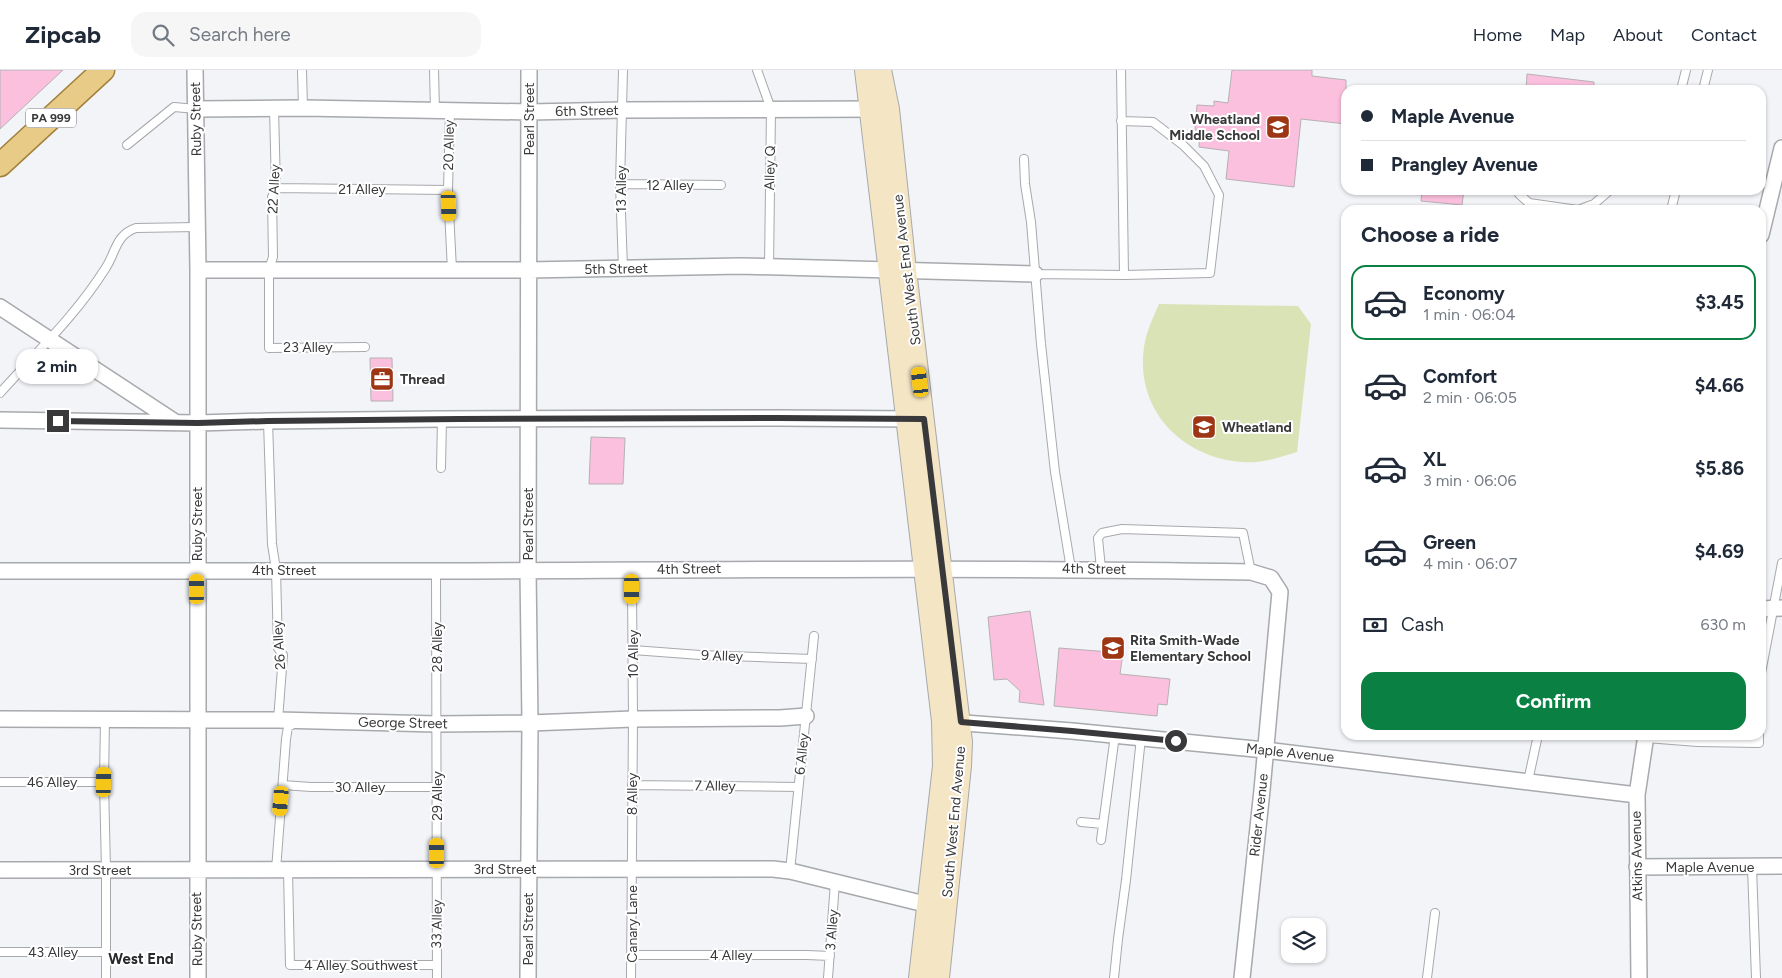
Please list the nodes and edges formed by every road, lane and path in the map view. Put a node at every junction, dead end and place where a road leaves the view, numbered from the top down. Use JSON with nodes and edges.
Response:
{"nodes":[{"id":1,"x":195,"y":70,"type":"edge"},
{"id":2,"x":302,"y":70,"type":"edge"},
{"id":3,"x":434,"y":70,"type":"edge"},
{"id":4,"x":529,"y":70,"type":"edge"},
{"id":5,"x":623,"y":70,"type":"edge"},
{"id":6,"x":758,"y":70,"type":"edge"},
{"id":7,"x":865,"y":70,"type":"edge"},
{"id":8,"x":881,"y":70,"type":"edge"},
{"id":9,"x":1121,"y":70,"type":"edge"},
{"id":10,"x":1686,"y":70,"type":"edge"},
{"id":11,"x":1708,"y":70,"type":"edge"},
{"id":12,"x":94,"y":73,"type":"edge"},
{"id":13,"x":1682,"y":85,"type":"edge"},
{"id":14,"x":1704,"y":85,"type":"edge"},
{"id":15,"x":303,"y":108,"type":"junction"},
{"id":16,"x":196,"y":109,"type":"junction"},
{"id":17,"x":274,"y":109,"type":"junction"},
{"id":18,"x":771,"y":109,"type":"junction"},
{"id":19,"x":879,"y":109,"type":"junction"},
{"id":20,"x":623,"y":110,"type":"junction"},
{"id":21,"x":442,"y":111,"type":"junction"},
{"id":22,"x":530,"y":112,"type":"junction"},
{"id":23,"x":1121,"y":121,"type":"junction"},
{"id":24,"x":127,"y":146,"type":"dead end"},
{"id":25,"x":1782,"y":148,"type":"edge"},
{"id":26,"x":1024,"y":159,"type":"dead end"},
{"id":27,"x":0,"y":165,"type":"edge"},
{"id":28,"x":620,"y":184,"type":"junction"},
{"id":29,"x":721,"y":185,"type":"dead end"},
{"id":30,"x":276,"y":188,"type":"junction"},
{"id":31,"x":448,"y":190,"type":"junction"},
{"id":32,"x":1520,"y":195,"type":"edge"},
{"id":33,"x":1604,"y":195,"type":"edge"},
{"id":34,"x":1548,"y":205,"type":"edge"},
{"id":35,"x":1591,"y":205,"type":"edge"},
{"id":36,"x":1766,"y":214,"type":"edge"},
{"id":37,"x":197,"y":227,"type":"junction"},
{"id":38,"x":770,"y":267,"type":"junction"},
{"id":39,"x":269,"y":269,"type":"junction"},
{"id":40,"x":623,"y":269,"type":"junction"},
{"id":41,"x":198,"y":270,"type":"junction"},
{"id":42,"x":452,"y":270,"type":"junction"},
{"id":43,"x":528,"y":270,"type":"junction"},
{"id":44,"x":897,"y":270,"type":"junction"},
{"id":45,"x":1034,"y":274,"type":"junction"},
{"id":46,"x":1124,"y":275,"type":"junction"},
{"id":47,"x":0,"y":307,"type":"edge"},
{"id":48,"x":49,"y":339,"type":"junction"},
{"id":49,"x":366,"y":347,"type":"dead end"},
{"id":50,"x":0,"y":393,"type":"edge"},
{"id":51,"x":442,"y":419,"type":"junction"},
{"id":52,"x":527,"y":419,"type":"junction"},
{"id":53,"x":915,"y":419,"type":"junction"},
{"id":54,"x":0,"y":420,"type":"edge"},
{"id":55,"x":268,"y":421,"type":"junction"},
{"id":56,"x":175,"y":422,"type":"junction"},
{"id":57,"x":198,"y":423,"type":"junction"},
{"id":58,"x":441,"y":468,"type":"dead end"},
{"id":59,"x":1782,"y":563,"type":"edge"},
{"id":60,"x":1071,"y":569,"type":"junction"},
{"id":61,"x":1101,"y":569,"type":"junction"},
{"id":62,"x":197,"y":570,"type":"junction"},
{"id":63,"x":276,"y":570,"type":"junction"},
{"id":64,"x":528,"y":570,"type":"junction"},
{"id":65,"x":933,"y":570,"type":"junction"},
{"id":66,"x":0,"y":571,"type":"edge"},
{"id":67,"x":436,"y":571,"type":"junction"},
{"id":68,"x":1251,"y":572,"type":"junction"},
{"id":69,"x":632,"y":589,"type":"dead end"},
{"id":70,"x":1280,"y":592,"type":"joint"},
{"id":71,"x":1772,"y":608,"type":"edge"},
{"id":72,"x":814,"y":636,"type":"dead end"},
{"id":73,"x":1766,"y":643,"type":"edge"},
{"id":74,"x":632,"y":650,"type":"junction"},
{"id":75,"x":812,"y":659,"type":"junction"},
{"id":76,"x":806,"y":716,"type":"junction"},
{"id":77,"x":0,"y":719,"type":"edge"},
{"id":78,"x":105,"y":719,"type":"junction"},
{"id":79,"x":633,"y":719,"type":"junction"},
{"id":80,"x":197,"y":720,"type":"junction"},
{"id":81,"x":278,"y":720,"type":"junction"},
{"id":82,"x":299,"y":721,"type":"junction"},
{"id":83,"x":952,"y":722,"type":"junction"},
{"id":84,"x":530,"y":723,"type":"junction"},
{"id":85,"x":437,"y":724,"type":"junction"},
{"id":86,"x":1115,"y":735,"type":"junction"},
{"id":87,"x":1141,"y":738,"type":"junction"},
{"id":88,"x":1537,"y":740,"type":"edge"},
{"id":89,"x":1646,"y":740,"type":"edge"},
{"id":90,"x":1677,"y":740,"type":"edge"},
{"id":91,"x":1759,"y":740,"type":"edge"},
{"id":92,"x":1265,"y":750,"type":"junction"},
{"id":93,"x":1528,"y":781,"type":"junction"},
{"id":94,"x":0,"y":782,"type":"edge"},
{"id":95,"x":104,"y":782,"type":"junction"},
{"id":96,"x":282,"y":785,"type":"junction"},
{"id":97,"x":632,"y":785,"type":"junction"},
{"id":98,"x":437,"y":786,"type":"junction"},
{"id":99,"x":798,"y":787,"type":"junction"},
{"id":100,"x":1637,"y":795,"type":"junction"},
{"id":101,"x":1081,"y":822,"type":"dead end"},
{"id":102,"x":1104,"y":824,"type":"junction"},
{"id":103,"x":1101,"y":840,"type":"dead end"},
{"id":104,"x":1752,"y":866,"type":"junction"},
{"id":105,"x":1782,"y":866,"type":"edge"},
{"id":106,"x":1637,"y":867,"type":"junction"},
{"id":107,"x":438,"y":869,"type":"junction"},
{"id":108,"x":0,"y":870,"type":"edge"},
{"id":109,"x":106,"y":870,"type":"junction"},
{"id":110,"x":197,"y":870,"type":"junction"},
{"id":111,"x":282,"y":870,"type":"junction"},
{"id":112,"x":528,"y":870,"type":"junction"},
{"id":113,"x":632,"y":870,"type":"junction"},
{"id":114,"x":790,"y":872,"type":"junction"},
{"id":115,"x":835,"y":882,"type":"junction"},
{"id":116,"x":937,"y":907,"type":"junction"},
{"id":117,"x":1435,"y":913,"type":"dead end"},
{"id":118,"x":0,"y":952,"type":"edge"},
{"id":119,"x":106,"y":952,"type":"junction"},
{"id":120,"x":631,"y":955,"type":"junction"},
{"id":121,"x":830,"y":956,"type":"junction"},
{"id":122,"x":437,"y":965,"type":"junction"},
{"id":123,"x":106,"y":978,"type":"edge"},
{"id":124,"x":198,"y":978,"type":"edge"},
{"id":125,"x":437,"y":978,"type":"edge"},
{"id":126,"x":528,"y":978,"type":"edge"},
{"id":127,"x":631,"y":978,"type":"edge"},
{"id":128,"x":828,"y":978,"type":"edge"},
{"id":129,"x":919,"y":978,"type":"edge"},
{"id":130,"x":940,"y":978,"type":"edge"},
{"id":131,"x":1114,"y":978,"type":"edge"},
{"id":132,"x":1242,"y":978,"type":"edge"},
{"id":133,"x":1427,"y":978,"type":"edge"},
{"id":134,"x":1639,"y":978,"type":"edge"},
{"id":135,"x":1756,"y":978,"type":"edge"}],
"edges":[{"from":1,"to":16,"type":"street","name":"Ruby Street"},
{"from":2,"to":15,"type":"lane"},
{"from":3,"to":21,"type":"lane","name":"20 Alley"},
{"from":4,"to":22,"type":"street","name":"Pearl Street"},
{"from":5,"to":20,"type":"lane","name":"13 Alley"},
{"from":6,"to":18,"type":"lane","name":"Alley Q"},
{"from":7,"to":19,"type":"main road","name":"South West End Avenue"},
{"from":8,"to":19,"type":"main road","name":"South West End Avenue"},
{"from":9,"to":23,"type":"lane"},
{"from":10,"to":13,"type":"lane"},
{"from":11,"to":14,"type":"lane"},
{"from":12,"to":27,"type":"main road","number":"PA 999"},
{"from":15,"to":17,"type":"street","name":"6th Street"},
{"from":15,"to":21,"type":"street","name":"6th Street"},
{"from":16,"to":17,"type":"street","name":"6th Street"},
{"from":16,"to":24,"type":"lane"},
{"from":16,"to":37,"type":"street","name":"Ruby Street"},
{"from":17,"to":30,"type":"lane","name":"22 Alley"},
{"from":18,"to":19,"type":"street","name":"6th Street"},
{"from":18,"to":20,"type":"street","name":"6th Street"},
{"from":18,"to":38,"type":"lane","name":"Alley Q"},
{"from":19,"to":44,"type":"main road","name":"South West End Avenue"},
{"from":20,"to":22,"type":"street","name":"6th Street"},
{"from":20,"to":28,"type":"lane","name":"13 Alley"},
{"from":21,"to":22,"type":"street","name":"6th Street"},
{"from":21,"to":31,"type":"lane","name":"20 Alley"},
{"from":22,"to":43,"type":"street","name":"Pearl Street"},
{"from":23,"to":46,"type":"lane"},
{"from":23,"to":46,"type":"lane"},
{"from":25,"to":36,"type":"street"},
{"from":26,"to":45,"type":"lane"},
{"from":28,"to":29,"type":"lane","name":"12 Alley"},
{"from":28,"to":40,"type":"lane","name":"13 Alley"},
{"from":30,"to":31,"type":"lane","name":"21 Alley"},
{"from":30,"to":39,"type":"lane","name":"22 Alley"},
{"from":31,"to":42,"type":"lane","name":"20 Alley"},
{"from":32,"to":34,"type":"lane"},
{"from":33,"to":35,"type":"lane"},
{"from":37,"to":41,"type":"street","name":"Ruby Street"},
{"from":37,"to":48,"type":"lane"},
{"from":38,"to":40,"type":"street","name":"5th Street"},
{"from":38,"to":44,"type":"street","name":"5th Street"},
{"from":39,"to":41,"type":"street","name":"5th Street"},
{"from":39,"to":42,"type":"street","name":"5th Street"},
{"from":39,"to":49,"type":"lane","name":"23 Alley"},
{"from":40,"to":43,"type":"street","name":"5th Street"},
{"from":41,"to":57,"type":"street","name":"Ruby Street"},
{"from":42,"to":43,"type":"street","name":"5th Street"},
{"from":43,"to":52,"type":"street","name":"Pearl Street"},
{"from":44,"to":45,"type":"street","name":"5th Street"},
{"from":44,"to":53,"type":"main road","name":"South West End Avenue"},
{"from":45,"to":46,"type":"lane"},
{"from":45,"to":60,"type":"lane"},
{"from":47,"to":48,"type":"street"},
{"from":48,"to":50,"type":"lane"},
{"from":48,"to":56,"type":"street"},
{"from":51,"to":52,"type":"street"},
{"from":51,"to":55,"type":"street"},
{"from":51,"to":58,"type":"lane"},
{"from":52,"to":53,"type":"street"},
{"from":52,"to":64,"type":"street","name":"Pearl Street"},
{"from":53,"to":65,"type":"main road","name":"South West End Avenue"},
{"from":54,"to":56,"type":"street"},
{"from":55,"to":57,"type":"street"},
{"from":55,"to":63,"type":"lane","name":"26 Alley"},
{"from":56,"to":57,"type":"street"},
{"from":57,"to":62,"type":"street","name":"Ruby Street"},
{"from":59,"to":71,"type":"lane"},
{"from":60,"to":61,"type":"street","name":"4th Street"},
{"from":60,"to":65,"type":"street","name":"4th Street"},
{"from":61,"to":68,"type":"street","name":"4th Street"},
{"from":61,"to":68,"type":"lane"},
{"from":62,"to":63,"type":"street","name":"4th Street"},
{"from":62,"to":66,"type":"street","name":"4th Street"},
{"from":62,"to":80,"type":"street","name":"Ruby Street"},
{"from":63,"to":67,"type":"street","name":"4th Street"},
{"from":63,"to":81,"type":"lane","name":"26 Alley"},
{"from":64,"to":65,"type":"street","name":"4th Street"},
{"from":64,"to":67,"type":"street","name":"4th Street"},
{"from":64,"to":84,"type":"street","name":"Pearl Street"},
{"from":65,"to":83,"type":"main road","name":"South West End Avenue"},
{"from":67,"to":85,"type":"lane","name":"28 Alley"},
{"from":68,"to":70,"type":"street","name":"4th Street"},
{"from":69,"to":74,"type":"lane","name":"10 Alley"},
{"from":70,"to":92,"type":"street","name":"Rider Avenue"},
{"from":71,"to":73,"type":"lane"},
{"from":72,"to":75,"type":"lane","name":"6 Alley"},
{"from":74,"to":75,"type":"lane","name":"9 Alley"},
{"from":74,"to":79,"type":"lane","name":"10 Alley"},
{"from":75,"to":76,"type":"lane","name":"6 Alley"},
{"from":76,"to":79,"type":"street","name":"George Street"},
{"from":76,"to":99,"type":"lane","name":"6 Alley"},
{"from":77,"to":78,"type":"street","name":"George Street"},
{"from":78,"to":80,"type":"street","name":"George Street"},
{"from":78,"to":95,"type":"lane"},
{"from":79,"to":84,"type":"street","name":"George Street"},
{"from":79,"to":97,"type":"lane","name":"8 Alley"},
{"from":80,"to":81,"type":"street","name":"George Street"},
{"from":80,"to":110,"type":"street","name":"Ruby Street"},
{"from":81,"to":82,"type":"street","name":"George Street"},
{"from":82,"to":85,"type":"street","name":"George Street"},
{"from":82,"to":96,"type":"lane"},
{"from":83,"to":86,"type":"street","name":"Maple Avenue"},
{"from":83,"to":116,"type":"main road","name":"South West End Avenue"},
{"from":84,"to":85,"type":"street","name":"George Street"},
{"from":84,"to":112,"type":"street","name":"Pearl Street"},
{"from":85,"to":98,"type":"lane","name":"29 Alley"},
{"from":86,"to":87,"type":"street","name":"Maple Avenue"},
{"from":86,"to":102,"type":"lane"},
{"from":87,"to":92,"type":"street","name":"Maple Avenue"},
{"from":87,"to":131,"type":"lane"},
{"from":88,"to":93,"type":"lane"},
{"from":89,"to":100,"type":"street","name":"Atkins Avenue"},
{"from":90,"to":91,"type":"lane"},
{"from":92,"to":93,"type":"street","name":"Maple Avenue"},
{"from":92,"to":132,"type":"street","name":"Rider Avenue"},
{"from":93,"to":100,"type":"street","name":"Maple Avenue"},
{"from":94,"to":95,"type":"lane","name":"46 Alley"},
{"from":95,"to":109,"type":"lane"},
{"from":96,"to":98,"type":"lane","name":"30 Alley"},
{"from":96,"to":111,"type":"lane"},
{"from":97,"to":99,"type":"lane","name":"7 Alley"},
{"from":97,"to":113,"type":"lane","name":"8 Alley"},
{"from":98,"to":107,"type":"lane","name":"29 Alley"},
{"from":99,"to":114,"type":"lane","name":"6 Alley"},
{"from":100,"to":106,"type":"street","name":"Atkins Avenue"},
{"from":101,"to":102,"type":"lane"},
{"from":102,"to":103,"type":"lane"},
{"from":104,"to":105,"type":"street","name":"Maple Avenue"},
{"from":104,"to":106,"type":"street","name":"Maple Avenue"},
{"from":104,"to":135,"type":"lane"},
{"from":106,"to":134,"type":"street","name":"Atkins Avenue"},
{"from":107,"to":111,"type":"street","name":"3rd Street"},
{"from":107,"to":112,"type":"street","name":"3rd Street"},
{"from":107,"to":122,"type":"lane","name":"33 Alley"},
{"from":108,"to":109,"type":"street","name":"3rd Street"},
{"from":109,"to":110,"type":"street","name":"3rd Street"},
{"from":109,"to":119,"type":"lane"},
{"from":110,"to":111,"type":"street","name":"3rd Street"},
{"from":110,"to":124,"type":"street","name":"Ruby Street"},
{"from":111,"to":122,"type":"lane","name":"4 Alley Southwest"},
{"from":112,"to":113,"type":"street","name":"3rd Street"},
{"from":112,"to":126,"type":"street","name":"Pearl Street"},
{"from":113,"to":114,"type":"street","name":"3rd Street"},
{"from":113,"to":120,"type":"lane","name":"Canary Lane"},
{"from":114,"to":115,"type":"street","name":"3rd Street"},
{"from":115,"to":116,"type":"street","name":"3rd Street"},
{"from":115,"to":121,"type":"lane","name":"3 Alley"},
{"from":116,"to":129,"type":"main road","name":"South West End Avenue"},
{"from":116,"to":130,"type":"main road","name":"South West End Avenue"},
{"from":117,"to":133,"type":"lane"},
{"from":118,"to":119,"type":"lane","name":"43 Alley"},
{"from":119,"to":123,"type":"lane"},
{"from":120,"to":121,"type":"lane","name":"4 Alley"},
{"from":120,"to":127,"type":"lane","name":"Canary Lane"},
{"from":121,"to":128,"type":"lane","name":"3 Alley"},
{"from":122,"to":125,"type":"lane","name":"33 Alley"}]}
